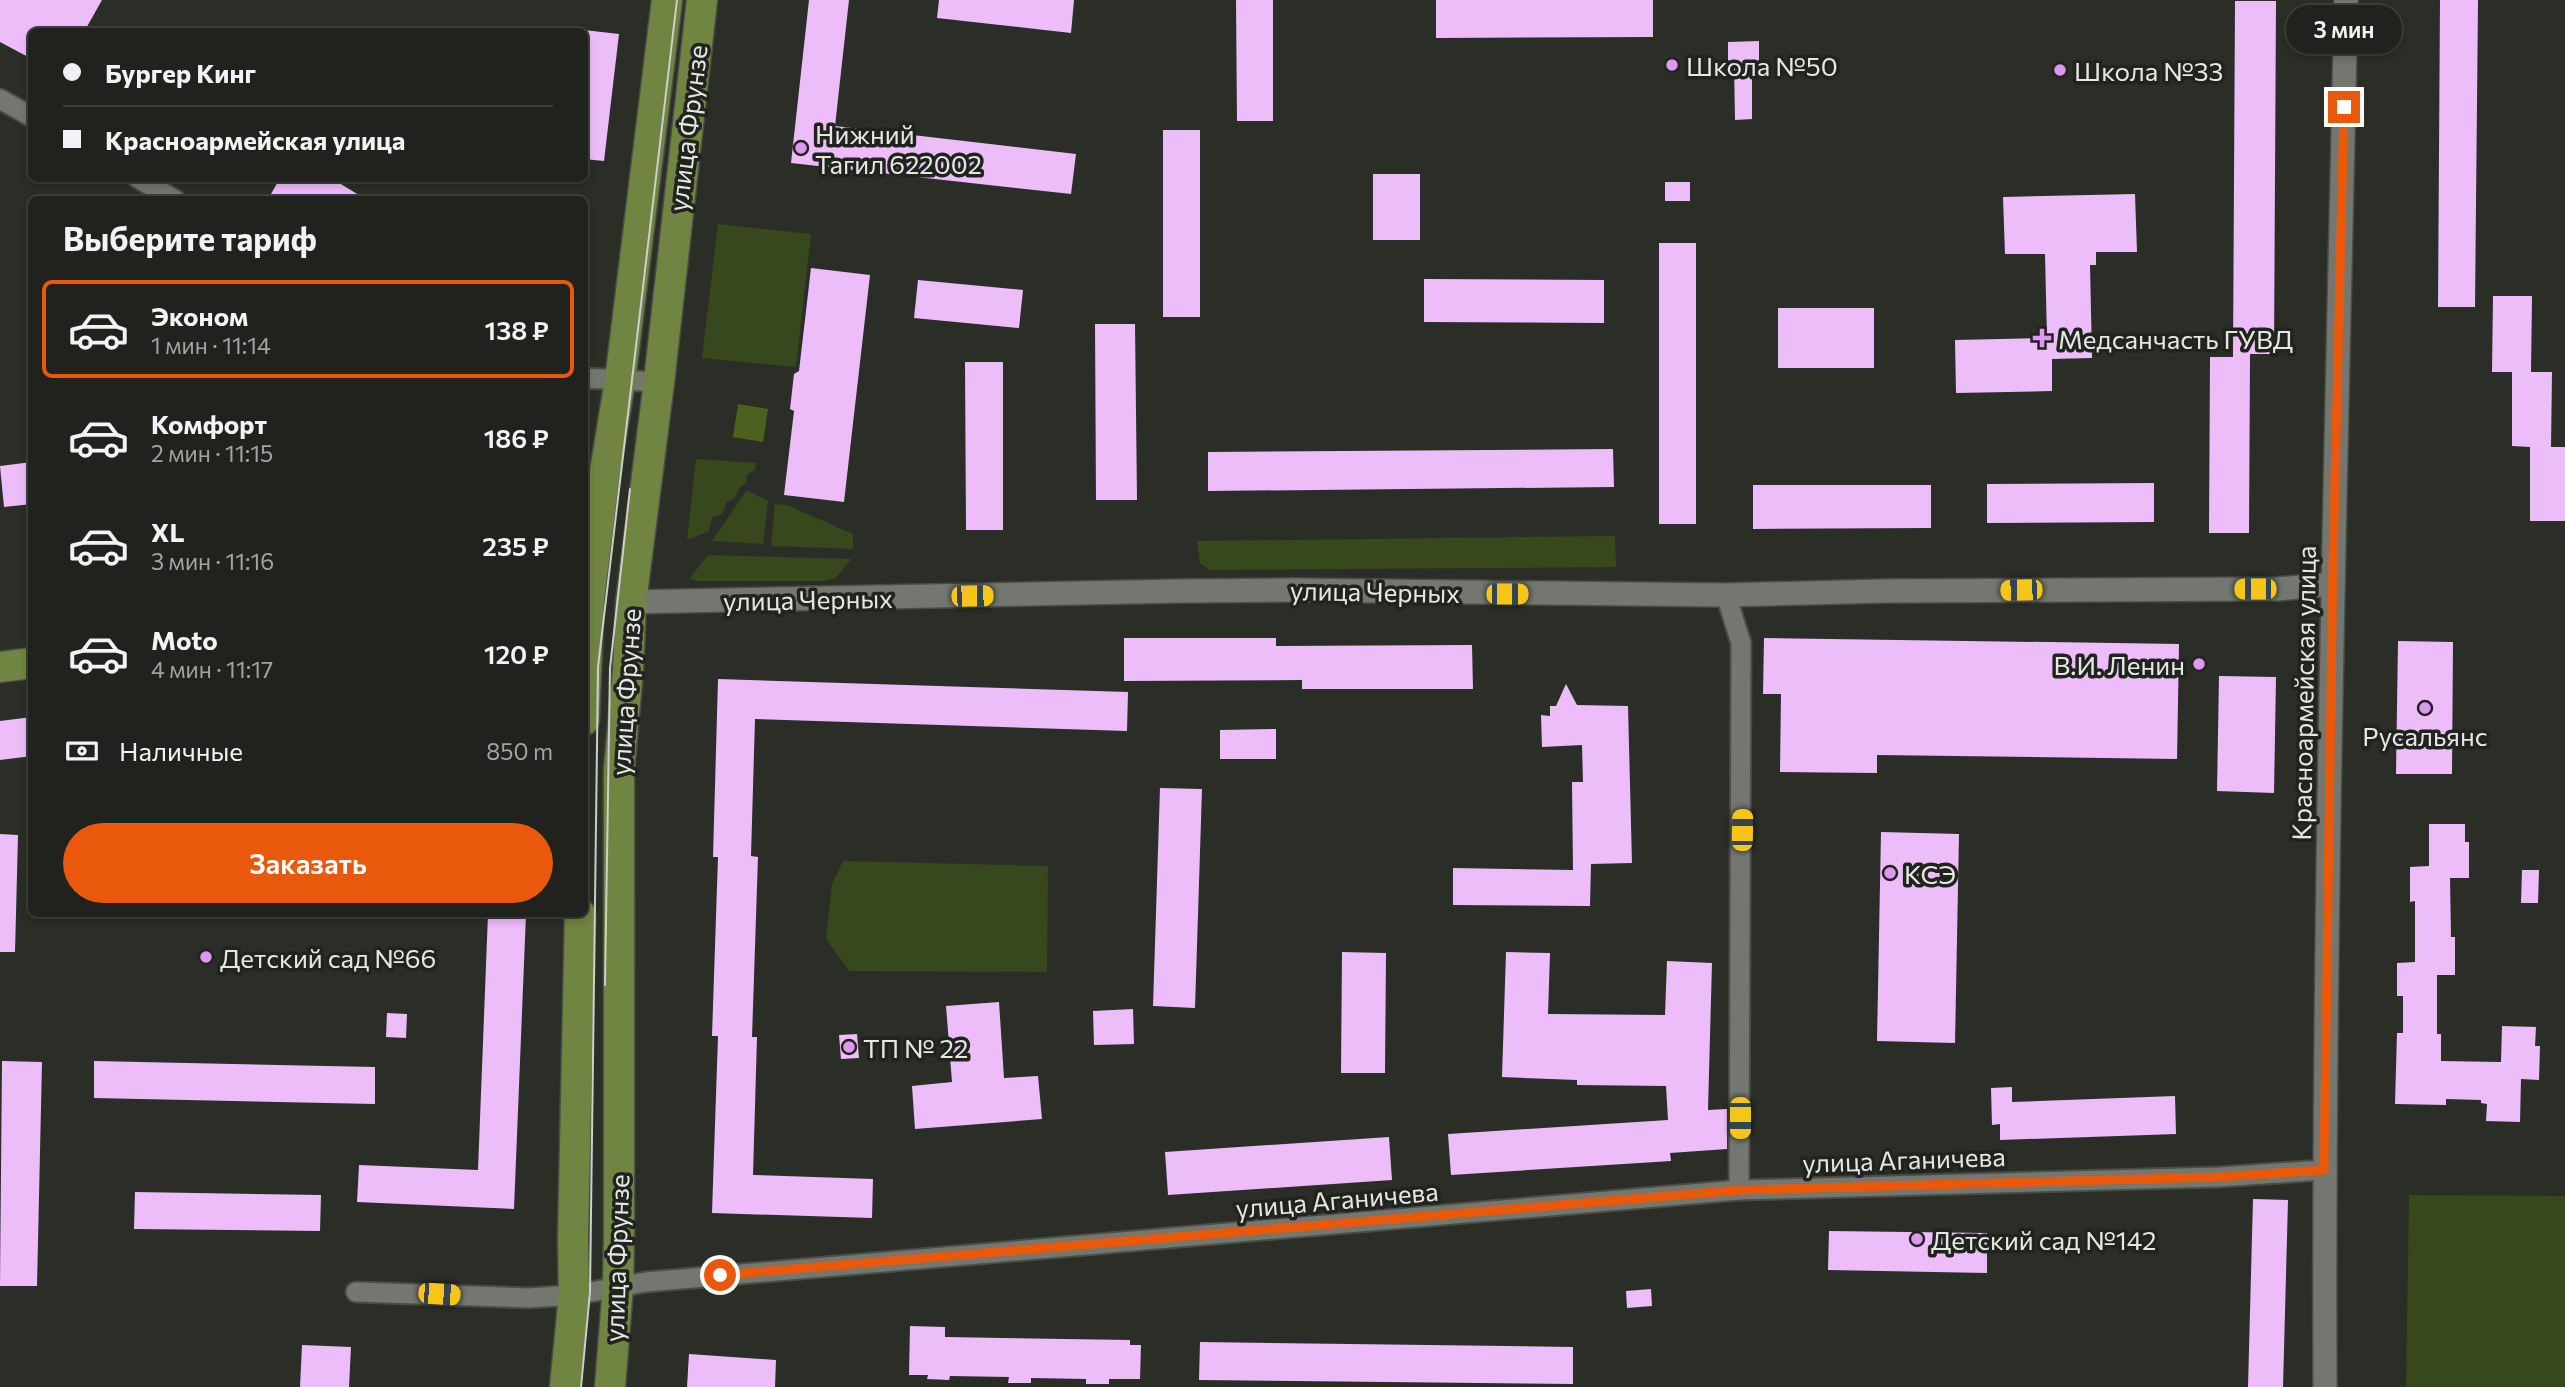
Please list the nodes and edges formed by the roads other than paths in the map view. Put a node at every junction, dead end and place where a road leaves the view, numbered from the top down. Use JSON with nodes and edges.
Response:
{"nodes":[{"id":1,"x":667,"y":0,"type":"edge"},
{"id":2,"x":702,"y":0,"type":"edge"},
{"id":3,"x":2346,"y":0,"type":"edge"},
{"id":4,"x":0,"y":99,"type":"edge"},
{"id":5,"x":28,"y":115,"type":"edge"},
{"id":6,"x":145,"y":182,"type":"edge"},
{"id":7,"x":168,"y":196,"type":"edge"},
{"id":8,"x":588,"y":378,"type":"edge"},
{"id":9,"x":620,"y":381,"type":"junction"},
{"id":10,"x":659,"y":382,"type":"junction"},
{"id":11,"x":2333,"y":584,"type":"junction"},
{"id":12,"x":588,"y":593,"type":"edge"},
{"id":13,"x":1726,"y":596,"type":"junction"},
{"id":14,"x":588,"y":600,"type":"edge"},
{"id":15,"x":631,"y":602,"type":"junction"},
{"id":16,"x":28,"y":664,"type":"edge"},
{"id":17,"x":0,"y":667,"type":"edge"},
{"id":18,"x":580,"y":917,"type":"edge"},
{"id":19,"x":2324,"y":1170,"type":"junction"},
{"id":20,"x":1740,"y":1190,"type":"junction"},
{"id":21,"x":618,"y":1286,"type":"junction"},
{"id":22,"x":356,"y":1292,"type":"dead end"},
{"id":23,"x":574,"y":1295,"type":"junction"},
{"id":24,"x":565,"y":1387,"type":"edge"},
{"id":25,"x":610,"y":1387,"type":"edge"},
{"id":26,"x":2325,"y":1387,"type":"edge"}],
"edges":[{"from":1,"to":9,"type":"main road","name":"улица Фрунзе"},
{"from":2,"to":10,"type":"main road","name":"улица Фрунзе"},
{"from":3,"to":11,"type":"street","name":"Красноармейская улица"},
{"from":4,"to":5,"type":"street"},
{"from":6,"to":7,"type":"street"},
{"from":8,"to":9,"type":"street"},
{"from":9,"to":10,"type":"street"},
{"from":9,"to":12,"type":"main road","name":"улица Фрунзе"},
{"from":10,"to":15,"type":"main road","name":"улица Фрунзе"},
{"from":11,"to":13,"type":"street","name":"улица Черных"},
{"from":11,"to":19,"type":"street","name":"Красноармейская улица"},
{"from":13,"to":15,"type":"street","name":"улица Черных"},
{"from":13,"to":20,"type":"street"},
{"from":14,"to":15,"type":"main road","name":"улица Черных"},
{"from":15,"to":21,"type":"main road","name":"улица Фрунзе"},
{"from":16,"to":17,"type":"main road"},
{"from":18,"to":23,"type":"main road","name":"улица Фрунзе"},
{"from":19,"to":20,"type":"street","name":"улица Аганичева"},
{"from":19,"to":26,"type":"street","name":"Красноармейская улица"},
{"from":20,"to":21,"type":"street","name":"улица Аганичева"},
{"from":21,"to":23,"type":"street","name":"улица Аганичева"},
{"from":21,"to":25,"type":"main road","name":"улица Фрунзе"},
{"from":22,"to":23,"type":"street","name":"улица Аганичева"},
{"from":23,"to":24,"type":"main road","name":"улица Фрунзе"}]}
